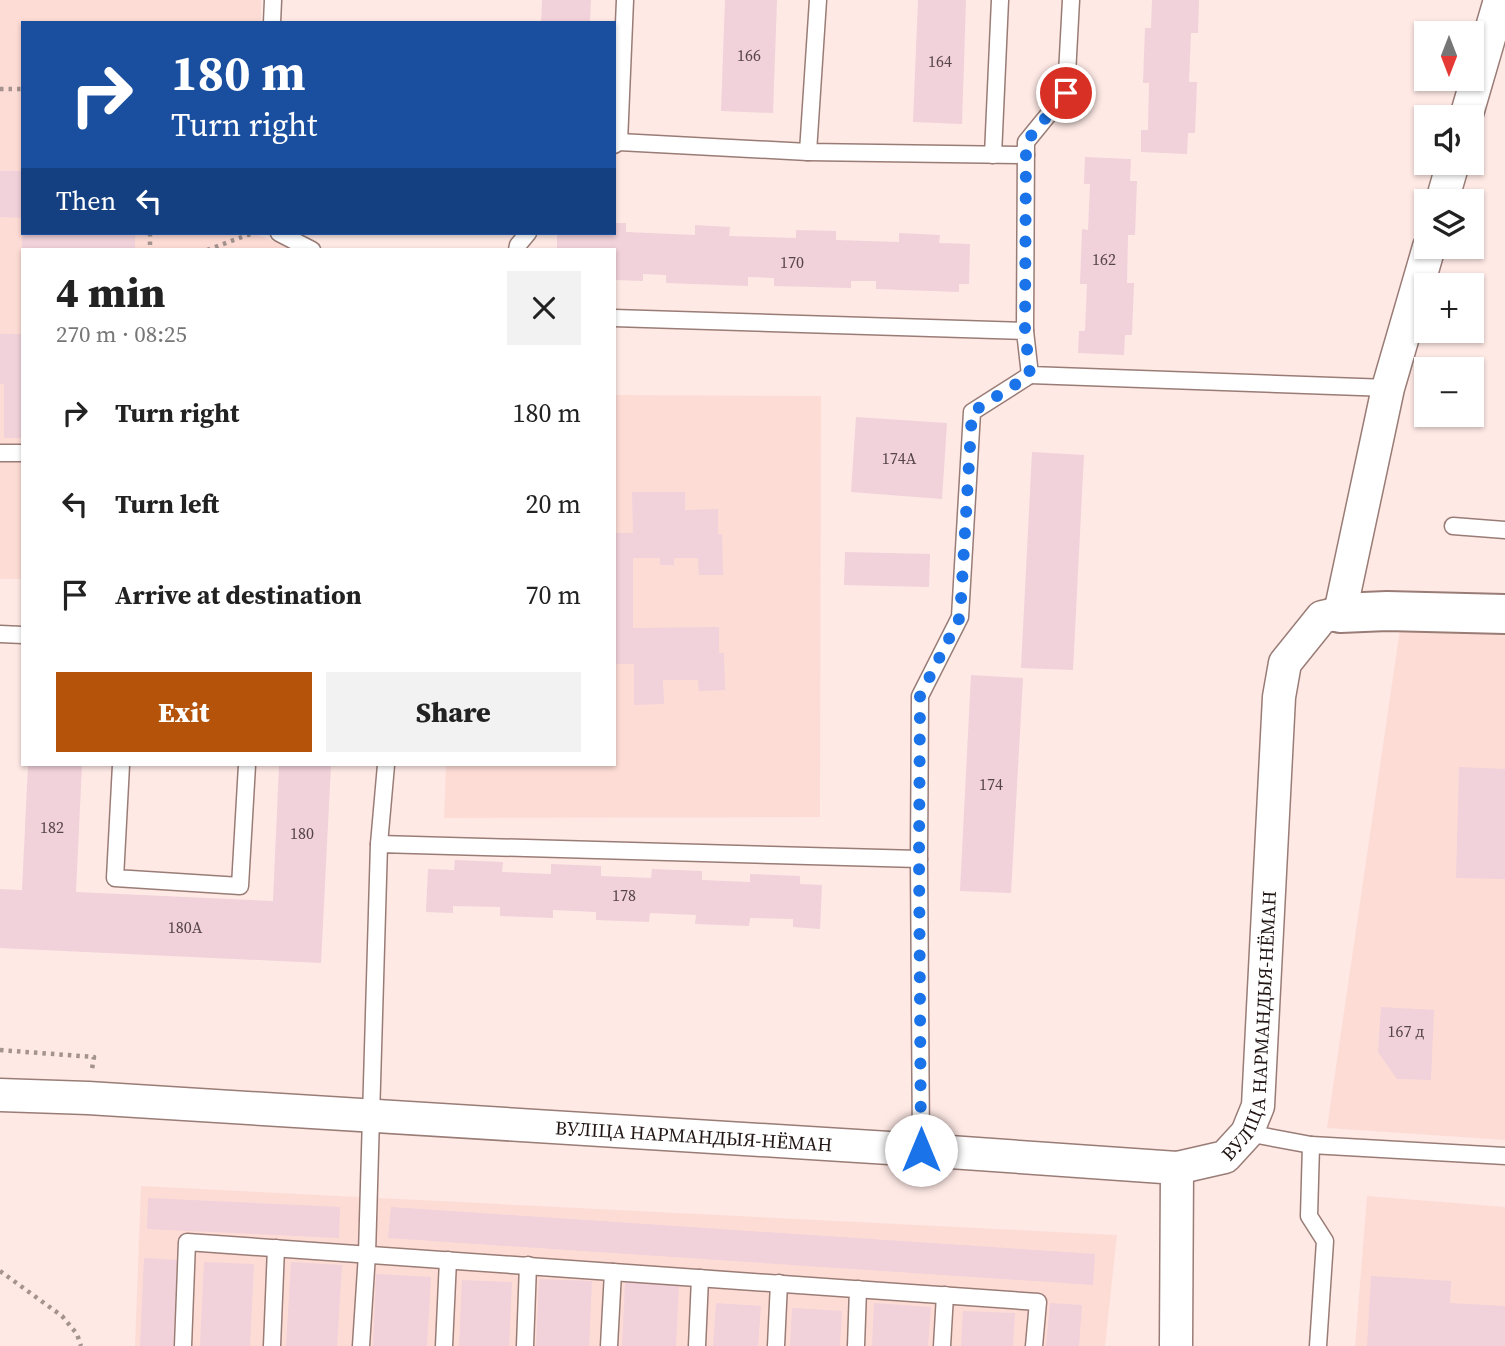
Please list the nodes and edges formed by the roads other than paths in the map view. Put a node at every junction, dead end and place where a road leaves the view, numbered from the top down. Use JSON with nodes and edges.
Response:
{"nodes":[{"id":1,"x":273,"y":0,"type":"edge"},
{"id":2,"x":625,"y":0,"type":"edge"},
{"id":3,"x":818,"y":0,"type":"edge"},
{"id":4,"x":1000,"y":0,"type":"edge"},
{"id":5,"x":1071,"y":0,"type":"edge"},
{"id":6,"x":1500,"y":0,"type":"edge"},
{"id":7,"x":272,"y":21,"type":"edge"},
{"id":8,"x":1469,"y":105,"type":"edge"},
{"id":9,"x":617,"y":144,"type":"edge"},
{"id":10,"x":808,"y":152,"type":"junction"},
{"id":11,"x":993,"y":155,"type":"junction"},
{"id":12,"x":1026,"y":155,"type":"junction"},
{"id":13,"x":283,"y":235,"type":"edge"},
{"id":14,"x":308,"y":248,"type":"edge"},
{"id":15,"x":1426,"y":259,"type":"edge"},
{"id":16,"x":616,"y":318,"type":"edge"},
{"id":17,"x":1025,"y":331,"type":"junction"},
{"id":18,"x":1030,"y":375,"type":"junction"},
{"id":19,"x":1388,"y":388,"type":"junction"},
{"id":20,"x":0,"y":453,"type":"edge"},
{"id":21,"x":21,"y":453,"type":"edge"},
{"id":22,"x":1453,"y":526,"type":"dead end"},
{"id":23,"x":1505,"y":530,"type":"edge"},
{"id":24,"x":1340,"y":612,"type":"junction"},
{"id":25,"x":1505,"y":614,"type":"edge"},
{"id":26,"x":0,"y":634,"type":"edge"},
{"id":27,"x":21,"y":635,"type":"edge"},
{"id":28,"x":121,"y":766,"type":"edge"},
{"id":29,"x":247,"y":766,"type":"edge"},
{"id":30,"x":386,"y":766,"type":"edge"},
{"id":31,"x":379,"y":844,"type":"junction"},
{"id":32,"x":919,"y":859,"type":"junction"},
{"id":33,"x":0,"y":1095,"type":"edge"},
{"id":34,"x":372,"y":1117,"type":"junction"},
{"id":35,"x":1247,"y":1133,"type":"junction"},
{"id":36,"x":1311,"y":1145,"type":"junction"},
{"id":37,"x":921,"y":1150,"type":"junction"},
{"id":38,"x":1505,"y":1156,"type":"edge"},
{"id":39,"x":1177,"y":1168,"type":"junction"},
{"id":40,"x":276,"y":1248,"type":"junction"},
{"id":41,"x":367,"y":1254,"type":"junction"},
{"id":42,"x":447,"y":1260,"type":"junction"},
{"id":43,"x":528,"y":1265,"type":"junction"},
{"id":44,"x":613,"y":1272,"type":"junction"},
{"id":45,"x":701,"y":1278,"type":"junction"},
{"id":46,"x":779,"y":1283,"type":"junction"},
{"id":47,"x":858,"y":1289,"type":"junction"},
{"id":48,"x":945,"y":1295,"type":"junction"},
{"id":49,"x":183,"y":1346,"type":"edge"},
{"id":50,"x":272,"y":1346,"type":"edge"},
{"id":51,"x":361,"y":1346,"type":"edge"},
{"id":52,"x":444,"y":1346,"type":"edge"},
{"id":53,"x":525,"y":1346,"type":"edge"},
{"id":54,"x":609,"y":1346,"type":"edge"},
{"id":55,"x":697,"y":1346,"type":"edge"},
{"id":56,"x":776,"y":1346,"type":"edge"},
{"id":57,"x":856,"y":1346,"type":"edge"},
{"id":58,"x":942,"y":1346,"type":"edge"},
{"id":59,"x":1034,"y":1346,"type":"edge"},
{"id":60,"x":1176,"y":1346,"type":"edge"},
{"id":61,"x":1318,"y":1346,"type":"edge"}],
"edges":[{"from":1,"to":7,"type":"lane"},
{"from":2,"to":9,"type":"lane"},
{"from":3,"to":10,"type":"lane"},
{"from":4,"to":11,"type":"lane"},
{"from":5,"to":12,"type":"lane"},
{"from":6,"to":8,"type":"street"},
{"from":9,"to":10,"type":"lane"},
{"from":10,"to":11,"type":"lane"},
{"from":11,"to":12,"type":"lane"},
{"from":12,"to":17,"type":"lane"},
{"from":13,"to":14,"type":"lane"},
{"from":15,"to":19,"type":"street"},
{"from":16,"to":17,"type":"lane"},
{"from":17,"to":18,"type":"lane"},
{"from":18,"to":19,"type":"lane"},
{"from":18,"to":32,"type":"lane"},
{"from":19,"to":24,"type":"street"},
{"from":20,"to":21,"type":"lane"},
{"from":22,"to":23,"type":"lane"},
{"from":24,"to":25,"type":"street"},
{"from":24,"to":35,"type":"street","name":"ВУЛІЦА НАРМАНДЫЯ-НЁМАН"},
{"from":26,"to":27,"type":"lane"},
{"from":28,"to":29,"type":"lane"},
{"from":30,"to":31,"type":"lane"},
{"from":31,"to":32,"type":"lane"},
{"from":31,"to":34,"type":"lane"},
{"from":32,"to":37,"type":"lane"},
{"from":33,"to":34,"type":"street","name":"ВУЛІЦА НАРМАНДЫЯ-НЁМАН"},
{"from":34,"to":37,"type":"street","name":"ВУЛІЦА НАРМАНДЫЯ-НЁМАН"},
{"from":34,"to":41,"type":"lane"},
{"from":35,"to":36,"type":"lane"},
{"from":35,"to":39,"type":"street","name":"ВУЛІЦА НАРМАНДЫЯ-НЁМАН"},
{"from":36,"to":38,"type":"lane"},
{"from":36,"to":61,"type":"lane"},
{"from":37,"to":39,"type":"street","name":"ВУЛІЦА НАРМАНДЫЯ-НЁМАН"},
{"from":39,"to":60,"type":"street"},
{"from":40,"to":41,"type":"lane"},
{"from":40,"to":49,"type":"lane"},
{"from":40,"to":50,"type":"lane"},
{"from":41,"to":42,"type":"lane"},
{"from":41,"to":51,"type":"lane"},
{"from":42,"to":43,"type":"lane"},
{"from":42,"to":52,"type":"lane"},
{"from":43,"to":44,"type":"lane"},
{"from":43,"to":53,"type":"lane"},
{"from":44,"to":45,"type":"lane"},
{"from":44,"to":54,"type":"lane"},
{"from":45,"to":46,"type":"lane"},
{"from":45,"to":55,"type":"lane"},
{"from":46,"to":47,"type":"lane"},
{"from":46,"to":56,"type":"lane"},
{"from":47,"to":48,"type":"lane"},
{"from":47,"to":57,"type":"lane"},
{"from":48,"to":58,"type":"lane"},
{"from":48,"to":59,"type":"lane"}]}
